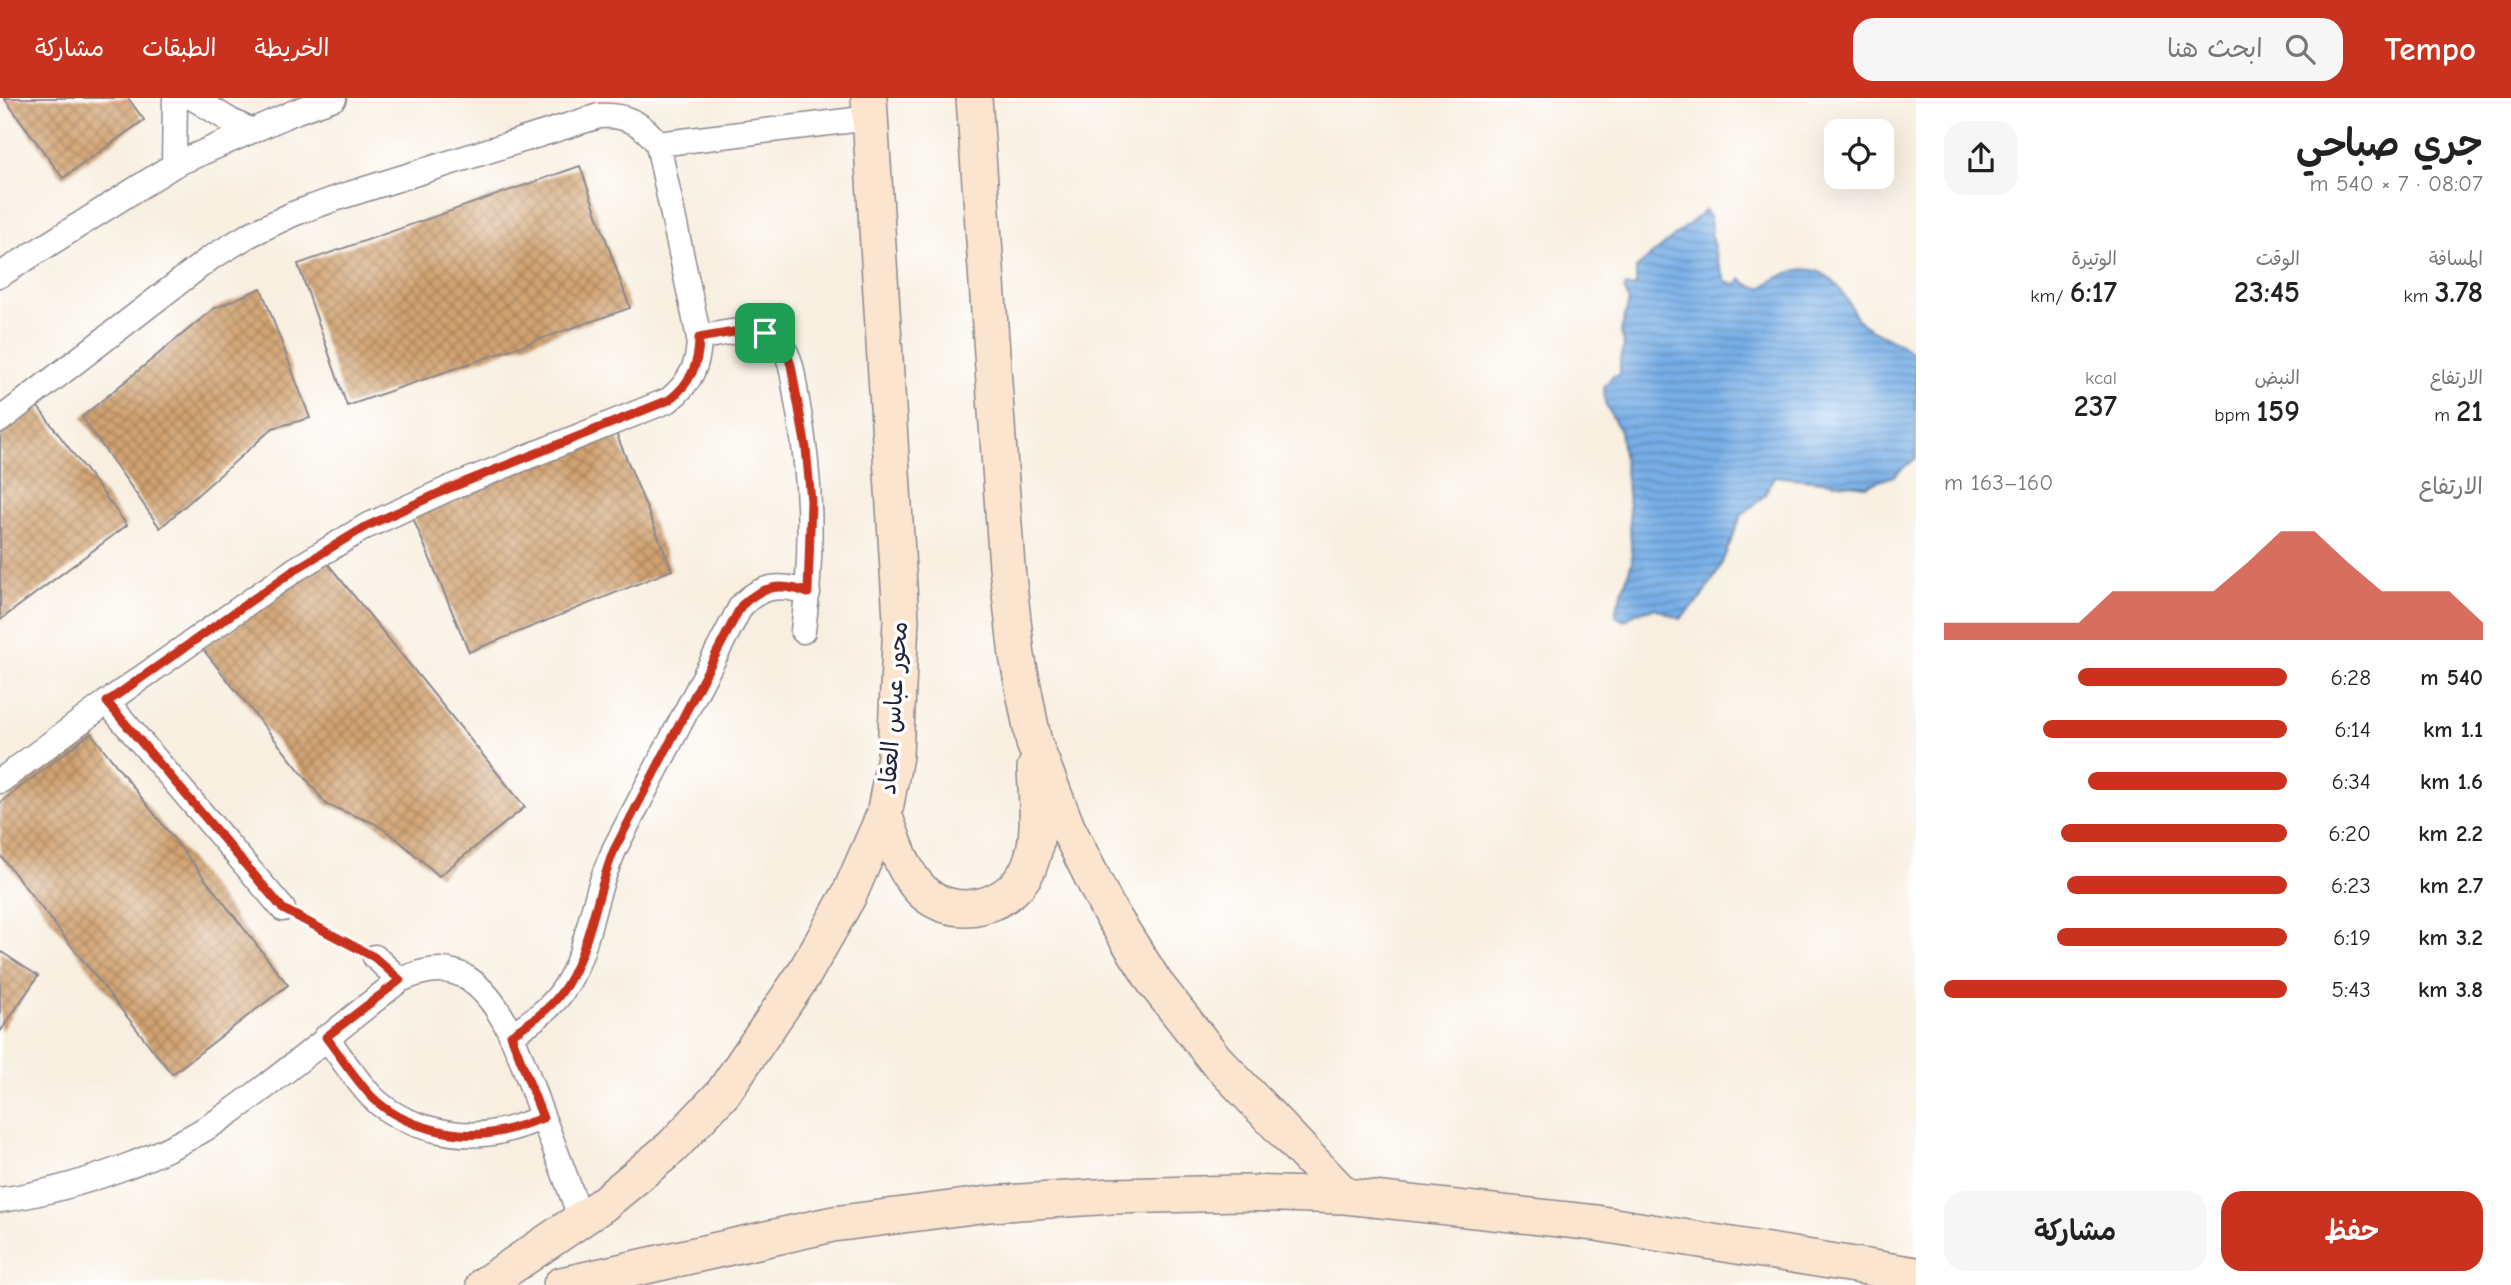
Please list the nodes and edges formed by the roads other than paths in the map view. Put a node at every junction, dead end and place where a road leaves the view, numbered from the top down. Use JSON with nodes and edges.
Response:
{"nodes":[{"id":1,"x":175,"y":98,"type":"edge"},
{"id":2,"x":192,"y":98,"type":"edge"},
{"id":3,"x":334,"y":98,"type":"edge"},
{"id":4,"x":975,"y":100,"type":"edge"},
{"id":5,"x":869,"y":108,"type":"edge"},
{"id":6,"x":252,"y":131,"type":"junction"},
{"id":7,"x":658,"y":144,"type":"junction"},
{"id":8,"x":174,"y":165,"type":"junction"},
{"id":9,"x":0,"y":275,"type":"edge"},
{"id":10,"x":699,"y":338,"type":"junction"},
{"id":11,"x":0,"y":421,"type":"edge"},
{"id":12,"x":808,"y":593,"type":"junction"},
{"id":13,"x":803,"y":631,"type":"dead end"},
{"id":14,"x":107,"y":702,"type":"junction"},
{"id":15,"x":1034,"y":743,"type":"junction"},
{"id":16,"x":0,"y":781,"type":"edge"},
{"id":17,"x":884,"y":815,"type":"junction"},
{"id":18,"x":283,"y":909,"type":"road end"},
{"id":19,"x":374,"y":957,"type":"road end"},
{"id":20,"x":400,"y":980,"type":"junction"},
{"id":21,"x":511,"y":1035,"type":"junction"},
{"id":22,"x":326,"y":1037,"type":"junction"},
{"id":23,"x":543,"y":1118,"type":"junction"},
{"id":24,"x":1345,"y":1196,"type":"junction"},
{"id":25,"x":0,"y":1200,"type":"edge"},
{"id":26,"x":581,"y":1219,"type":"junction"},
{"id":27,"x":1916,"y":1275,"type":"edge"},
{"id":28,"x":484,"y":1285,"type":"edge"},
{"id":29,"x":561,"y":1285,"type":"edge"}],
"edges":[{"from":1,"to":8,"type":"street"},
{"from":2,"to":6,"type":"street"},
{"from":3,"to":6,"type":"street"},
{"from":4,"to":15,"type":"main road"},
{"from":5,"to":7,"type":"street"},
{"from":5,"to":17,"type":"main road","name":"محور عباس العقاد"},
{"from":6,"to":8,"type":"street"},
{"from":7,"to":10,"type":"street"},
{"from":7,"to":11,"type":"street"},
{"from":8,"to":9,"type":"street"},
{"from":10,"to":12,"type":"street"},
{"from":10,"to":14,"type":"street"},
{"from":12,"to":13,"type":"street"},
{"from":12,"to":21,"type":"street"},
{"from":14,"to":16,"type":"street"},
{"from":14,"to":18,"type":"street"},
{"from":15,"to":17,"type":"main road"},
{"from":15,"to":24,"type":"main road"},
{"from":17,"to":26,"type":"main road","name":"محور عباس العقاد"},
{"from":19,"to":20,"type":"street"},
{"from":20,"to":21,"type":"street"},
{"from":20,"to":22,"type":"street"},
{"from":21,"to":23,"type":"street"},
{"from":22,"to":23,"type":"street"},
{"from":22,"to":25,"type":"street"},
{"from":23,"to":26,"type":"street"},
{"from":24,"to":27,"type":"main road"},
{"from":24,"to":29,"type":"main road"},
{"from":26,"to":28,"type":"main road","name":"محور عباس العقاد"}]}
